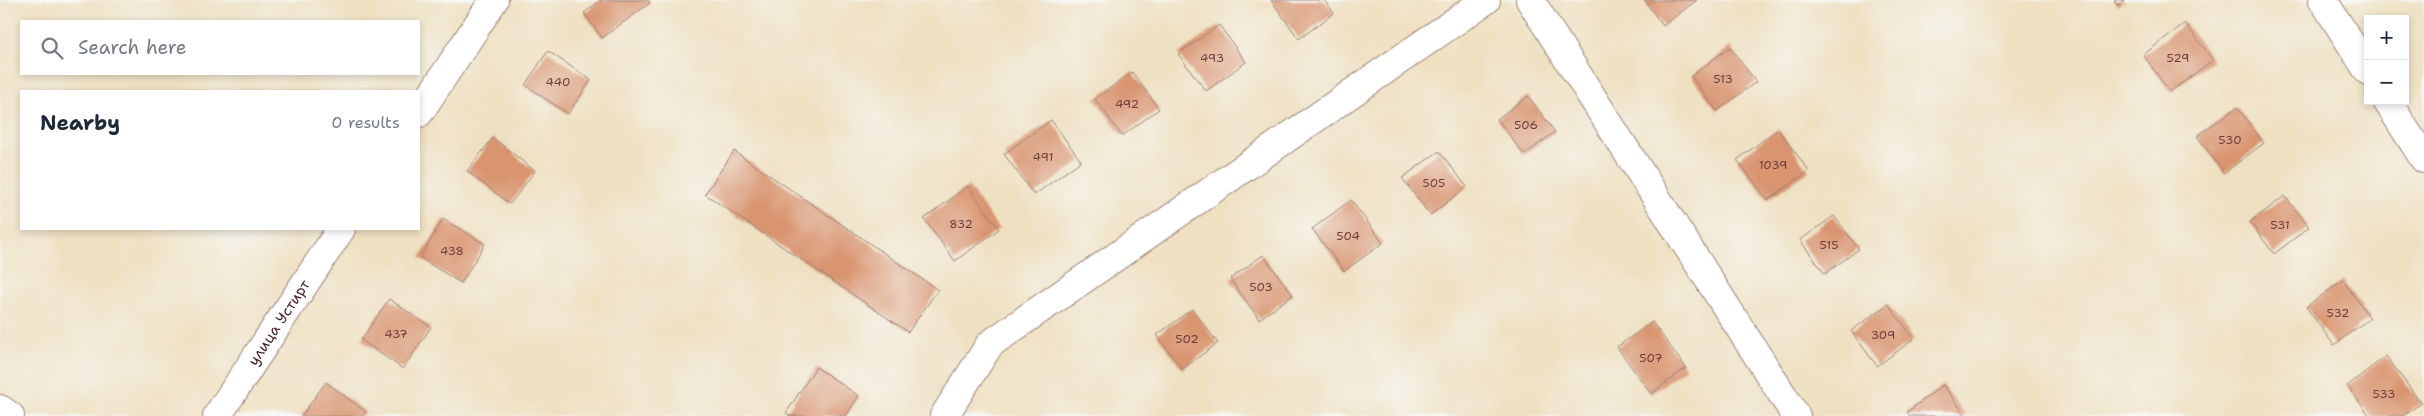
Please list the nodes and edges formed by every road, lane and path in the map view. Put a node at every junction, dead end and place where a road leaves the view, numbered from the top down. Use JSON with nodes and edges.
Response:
{"nodes":[{"id":1,"x":494,"y":0,"type":"edge"},
{"id":2,"x":1486,"y":0,"type":"edge"},
{"id":3,"x":1530,"y":0,"type":"edge"},
{"id":4,"x":2323,"y":0,"type":"edge"},
{"id":5,"x":2364,"y":65,"type":"edge"},
{"id":6,"x":2392,"y":105,"type":"edge"},
{"id":7,"x":420,"y":111,"type":"edge"},
{"id":8,"x":2415,"y":125,"type":"edge"},
{"id":9,"x":2424,"y":159,"type":"edge"},
{"id":10,"x":340,"y":230,"type":"edge"},
{"id":11,"x":0,"y":409,"type":"edge"},
{"id":12,"x":10,"y":416,"type":"edge"},
{"id":13,"x":217,"y":416,"type":"edge"},
{"id":14,"x":944,"y":416,"type":"edge"},
{"id":15,"x":1796,"y":416,"type":"edge"}],
"edges":[{"from":1,"to":7,"type":"street"},
{"from":2,"to":14,"type":"street"},
{"from":3,"to":15,"type":"street"},
{"from":4,"to":5,"type":"street"},
{"from":6,"to":8,"type":"street"},
{"from":8,"to":9,"type":"street"},
{"from":10,"to":13,"type":"street","name":"улица Устирт"},
{"from":11,"to":12,"type":"street"}]}
